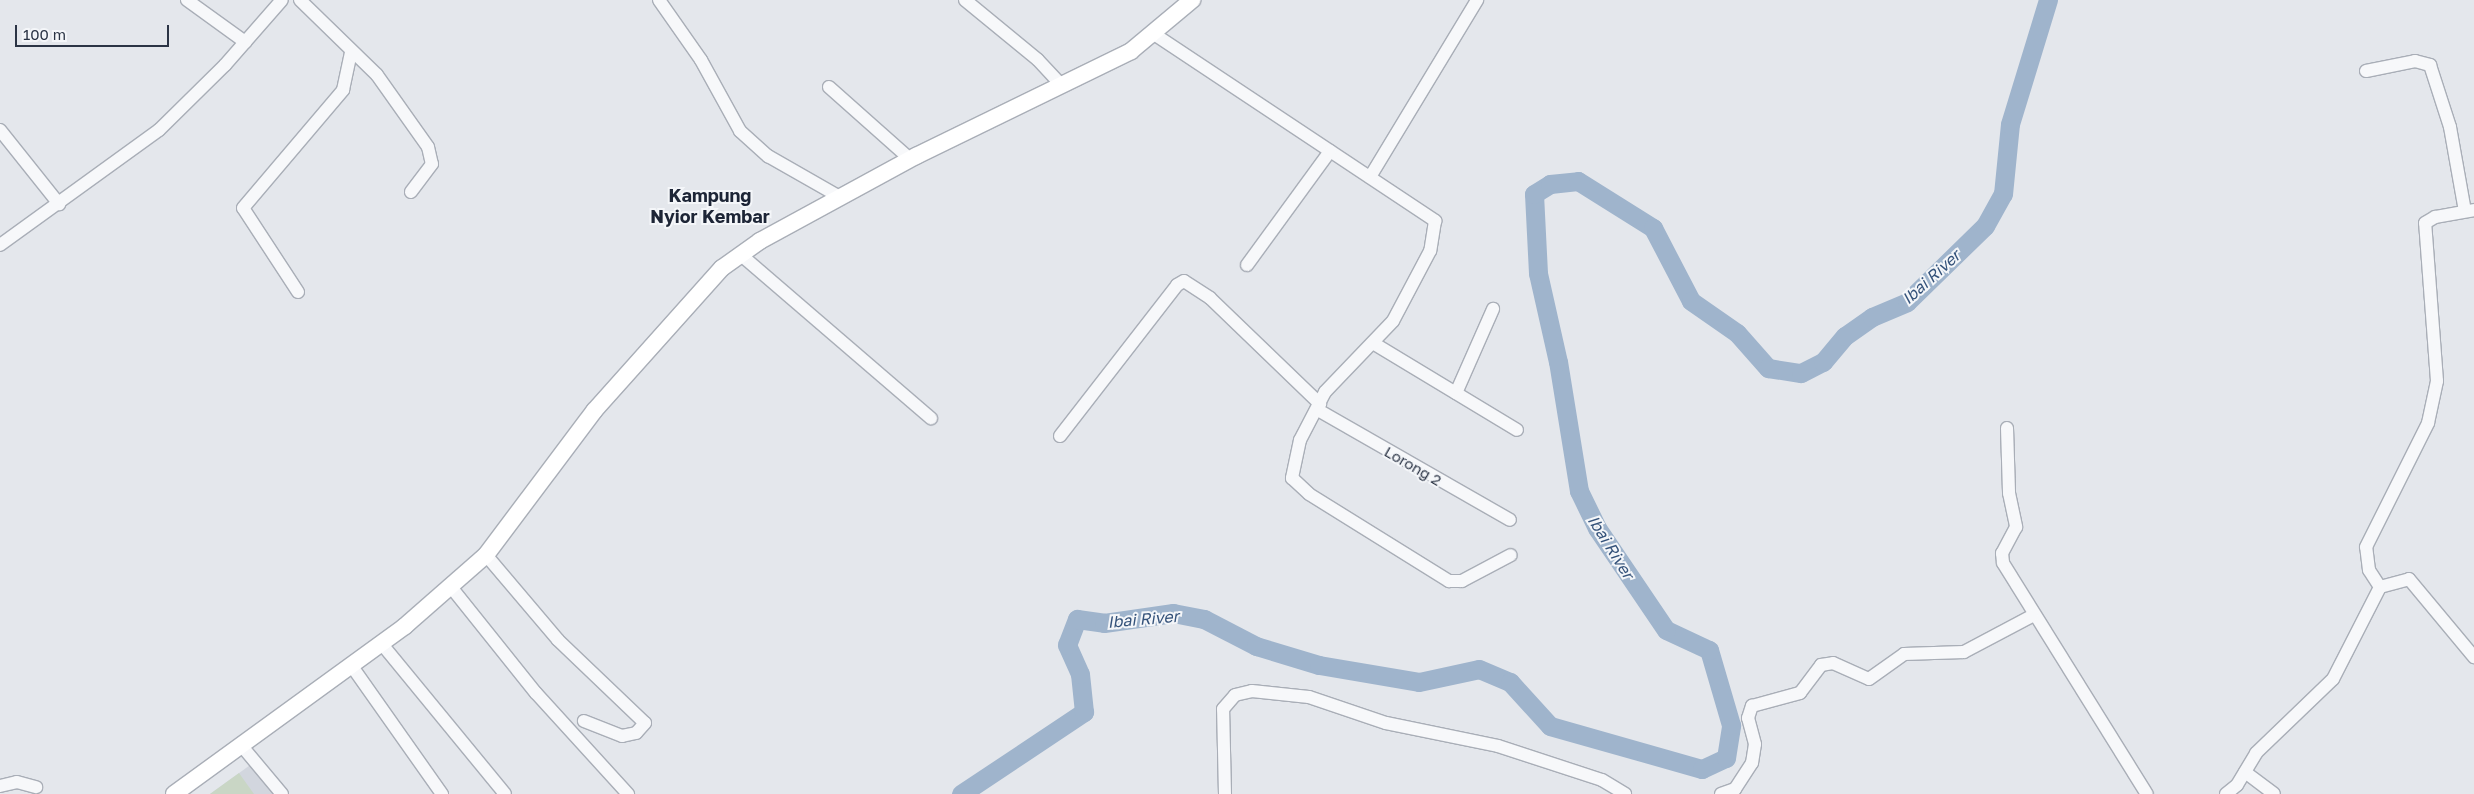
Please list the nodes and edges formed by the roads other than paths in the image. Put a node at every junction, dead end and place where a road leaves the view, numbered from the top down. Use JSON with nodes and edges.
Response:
{"nodes":[{"id":1,"x":187,"y":0,"type":"edge"},
{"id":2,"x":282,"y":0,"type":"edge"},
{"id":3,"x":300,"y":0,"type":"edge"},
{"id":4,"x":660,"y":0,"type":"edge"},
{"id":5,"x":964,"y":0,"type":"edge"},
{"id":6,"x":1192,"y":0,"type":"edge"},
{"id":7,"x":1477,"y":0,"type":"edge"},
{"id":8,"x":1154,"y":34,"type":"junction"},
{"id":9,"x":245,"y":42,"type":"junction"},
{"id":10,"x":351,"y":51,"type":"junction"},
{"id":11,"x":2366,"y":71,"type":"dead end"},
{"id":12,"x":1061,"y":85,"type":"junction"},
{"id":13,"x":829,"y":87,"type":"dead end"},
{"id":14,"x":0,"y":130,"type":"edge"},
{"id":15,"x":1330,"y":151,"type":"junction"},
{"id":16,"x":910,"y":159,"type":"junction"},
{"id":17,"x":1370,"y":177,"type":"junction"},
{"id":18,"x":411,"y":192,"type":"dead end"},
{"id":19,"x":840,"y":197,"type":"junction"},
{"id":20,"x":59,"y":204,"type":"junction"},
{"id":21,"x":2469,"y":211,"type":"edge"},
{"id":22,"x":0,"y":246,"type":"edge"},
{"id":23,"x":740,"y":254,"type":"junction"},
{"id":24,"x":1247,"y":265,"type":"dead end"},
{"id":25,"x":298,"y":292,"type":"dead end"},
{"id":26,"x":1493,"y":309,"type":"dead end"},
{"id":27,"x":1373,"y":342,"type":"junction"},
{"id":28,"x":1456,"y":393,"type":"junction"},
{"id":29,"x":1319,"y":407,"type":"junction"},
{"id":30,"x":931,"y":418,"type":"dead end"},
{"id":31,"x":2007,"y":428,"type":"dead end"},
{"id":32,"x":1517,"y":430,"type":"dead end"},
{"id":33,"x":1060,"y":436,"type":"dead end"},
{"id":34,"x":1510,"y":520,"type":"dead end"},
{"id":35,"x":486,"y":555,"type":"junction"},
{"id":36,"x":1511,"y":555,"type":"dead end"},
{"id":37,"x":451,"y":587,"type":"junction"},
{"id":38,"x":2380,"y":587,"type":"junction"},
{"id":39,"x":2032,"y":616,"type":"junction"},
{"id":40,"x":381,"y":643,"type":"junction"},
{"id":41,"x":2474,"y":657,"type":"edge"},
{"id":42,"x":351,"y":665,"type":"junction"},
{"id":43,"x":584,"y":721,"type":"dead end"},
{"id":44,"x":241,"y":745,"type":"junction"},
{"id":45,"x":2245,"y":772,"type":"junction"},
{"id":46,"x":0,"y":786,"type":"edge"},
{"id":47,"x":36,"y":787,"type":"dead end"},
{"id":48,"x":1736,"y":791,"type":"edge"},
{"id":49,"x":174,"y":794,"type":"edge"},
{"id":50,"x":282,"y":794,"type":"edge"},
{"id":51,"x":442,"y":794,"type":"edge"},
{"id":52,"x":505,"y":794,"type":"edge"},
{"id":53,"x":628,"y":794,"type":"edge"},
{"id":54,"x":1225,"y":794,"type":"edge"},
{"id":55,"x":1625,"y":794,"type":"edge"},
{"id":56,"x":1720,"y":794,"type":"edge"},
{"id":57,"x":2146,"y":794,"type":"edge"},
{"id":58,"x":2226,"y":794,"type":"edge"},
{"id":59,"x":2274,"y":794,"type":"edge"}],
"edges":[{"from":1,"to":9,"type":"street"},
{"from":2,"to":9,"type":"street"},
{"from":3,"to":10,"type":"street"},
{"from":4,"to":19,"type":"street"},
{"from":5,"to":12,"type":"street"},
{"from":6,"to":8,"type":"main road"},
{"from":7,"to":17,"type":"street"},
{"from":8,"to":12,"type":"main road"},
{"from":8,"to":15,"type":"street"},
{"from":9,"to":20,"type":"street"},
{"from":10,"to":18,"type":"street"},
{"from":10,"to":25,"type":"street"},
{"from":11,"to":21,"type":"street"},
{"from":12,"to":16,"type":"main road"},
{"from":13,"to":16,"type":"street"},
{"from":14,"to":20,"type":"street"},
{"from":15,"to":17,"type":"street"},
{"from":15,"to":24,"type":"street"},
{"from":16,"to":19,"type":"main road"},
{"from":17,"to":27,"type":"street"},
{"from":19,"to":23,"type":"main road"},
{"from":20,"to":22,"type":"street"},
{"from":21,"to":38,"type":"street"},
{"from":23,"to":30,"type":"street"},
{"from":23,"to":35,"type":"main road"},
{"from":26,"to":28,"type":"street"},
{"from":27,"to":28,"type":"street"},
{"from":27,"to":29,"type":"street"},
{"from":28,"to":32,"type":"street"},
{"from":29,"to":33,"type":"street","name":"Lorong 2"},
{"from":29,"to":34,"type":"street","name":"Lorong 2"},
{"from":29,"to":36,"type":"street"},
{"from":31,"to":39,"type":"street"},
{"from":35,"to":37,"type":"main road"},
{"from":35,"to":43,"type":"street"},
{"from":37,"to":40,"type":"main road"},
{"from":37,"to":53,"type":"street"},
{"from":38,"to":41,"type":"street"},
{"from":38,"to":45,"type":"street"},
{"from":39,"to":48,"type":"street"},
{"from":39,"to":57,"type":"street"},
{"from":40,"to":42,"type":"main road"},
{"from":40,"to":52,"type":"street"},
{"from":42,"to":44,"type":"main road"},
{"from":42,"to":51,"type":"street"},
{"from":44,"to":49,"type":"main road"},
{"from":44,"to":50,"type":"street"},
{"from":45,"to":58,"type":"street"},
{"from":45,"to":59,"type":"street"},
{"from":46,"to":47,"type":"street"},
{"from":48,"to":56,"type":"street"},
{"from":54,"to":55,"type":"street"}]}
